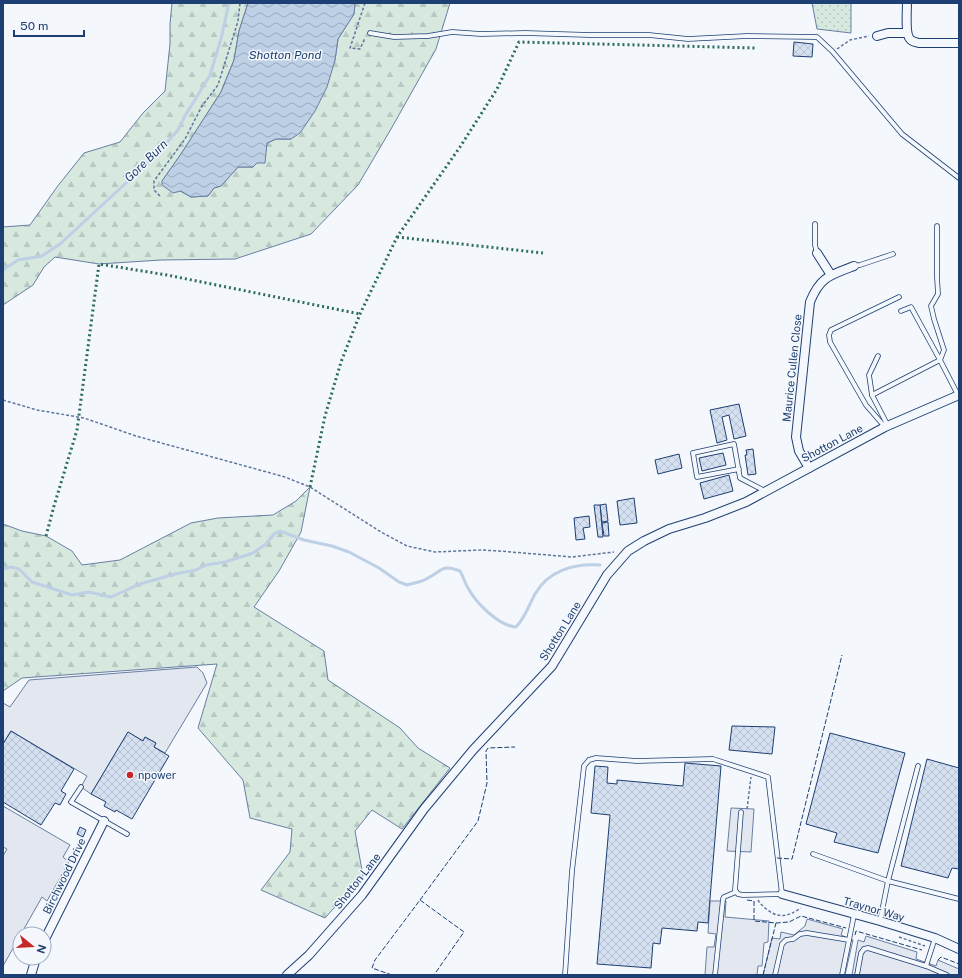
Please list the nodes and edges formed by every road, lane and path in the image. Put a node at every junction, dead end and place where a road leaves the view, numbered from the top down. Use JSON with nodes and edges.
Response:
{"nodes":[{"id":1,"x":240,"y":3,"type":"edge"},
{"id":2,"x":365,"y":3,"type":"edge"},
{"id":3,"x":908,"y":3,"type":"edge"},
{"id":4,"x":907,"y":33,"type":"junction"},
{"id":5,"x":370,"y":34,"type":"joint"},
{"id":6,"x":877,"y":36,"type":"joint"},
{"id":7,"x":959,"y":43,"type":"edge"},
{"id":8,"x":832,"y":51,"type":"junction"},
{"id":9,"x":959,"y":178,"type":"edge"},
{"id":10,"x":160,"y":196,"type":"dead end"},
{"id":11,"x":815,"y":224,"type":"dead end"},
{"id":12,"x":937,"y":226,"type":"dead end"},
{"id":13,"x":817,"y":252,"type":"joint"},
{"id":14,"x":893,"y":254,"type":"dead end"},
{"id":15,"x":854,"y":266,"type":"joint"},
{"id":16,"x":831,"y":275,"type":"junction"},
{"id":17,"x":899,"y":297,"type":"dead end"},
{"id":18,"x":901,"y":311,"type":"dead end"},
{"id":19,"x":878,"y":356,"type":"dead end"},
{"id":20,"x":940,"y":360,"type":"junction"},
{"id":21,"x":872,"y":395,"type":"junction"},
{"id":22,"x":958,"y":395,"type":"edge"},
{"id":23,"x":3,"y":400,"type":"edge"},
{"id":24,"x":887,"y":426,"type":"junction"},
{"id":25,"x":809,"y":468,"type":"junction"},
{"id":26,"x":739,"y":469,"type":"junction"},
{"id":27,"x":765,"y":491,"type":"junction"},
{"id":28,"x":628,"y":551,"type":"junction"},
{"id":29,"x":918,"y":766,"type":"dead end"},
{"id":30,"x":751,"y":771,"type":"junction"},
{"id":31,"x":81,"y":787,"type":"dead end"},
{"id":32,"x":741,"y":812,"type":"dead end"},
{"id":33,"x":740,"y":819,"type":"junction"},
{"id":34,"x":104,"y":821,"type":"junction"},
{"id":35,"x":127,"y":834,"type":"dead end"},
{"id":36,"x":812,"y":854,"type":"dead end"},
{"id":37,"x":888,"y":881,"type":"junction"},
{"id":38,"x":736,"y":892,"type":"junction"},
{"id":39,"x":782,"y":894,"type":"junction"},
{"id":40,"x":959,"y":899,"type":"edge"},
{"id":41,"x":854,"y":915,"type":"junction"},
{"id":42,"x":880,"y":921,"type":"junction"},
{"id":43,"x":52,"y":926,"type":"edge"},
{"id":44,"x":935,"y":938,"type":"junction"},
{"id":45,"x":849,"y":940,"type":"junction"},
{"id":46,"x":959,"y":948,"type":"edge"},
{"id":47,"x":926,"y":966,"type":"junction"},
{"id":48,"x":287,"y":975,"type":"edge"},
{"id":49,"x":565,"y":975,"type":"edge"},
{"id":50,"x":715,"y":975,"type":"edge"},
{"id":51,"x":775,"y":975,"type":"edge"},
{"id":52,"x":842,"y":975,"type":"edge"},
{"id":53,"x":857,"y":975,"type":"edge"},
{"id":54,"x":947,"y":975,"type":"edge"}],
"edges":[{"from":1,"to":10,"type":"path"},
{"from":2,"to":5,"type":"path"},
{"from":3,"to":4,"type":"street"},
{"from":4,"to":6,"type":"street"},
{"from":4,"to":7,"type":"street"},
{"from":5,"to":8,"type":"lane"},
{"from":6,"to":8,"type":"path"},
{"from":8,"to":9,"type":"lane"},
{"from":11,"to":13,"type":"lane"},
{"from":12,"to":20,"type":"lane"},
{"from":13,"to":16,"type":"street"},
{"from":14,"to":15,"type":"lane"},
{"from":15,"to":16,"type":"street","name":"Maurice Cullen Close"},
{"from":16,"to":25,"type":"street","name":"Maurice Cullen Close"},
{"from":17,"to":24,"type":"lane"},
{"from":18,"to":20,"type":"lane"},
{"from":19,"to":21,"type":"lane"},
{"from":20,"to":21,"type":"lane"},
{"from":20,"to":22,"type":"lane"},
{"from":21,"to":24,"type":"lane"},
{"from":22,"to":24,"type":"street","name":"Shotton Lane"},
{"from":23,"to":28,"type":"path"},
{"from":24,"to":25,"type":"street","name":"Shotton Lane"},
{"from":25,"to":27,"type":"street","name":"Shotton Lane"},
{"from":26,"to":26,"type":"lane"},
{"from":26,"to":27,"type":"lane"},
{"from":27,"to":28,"type":"street","name":"Shotton Lane"},
{"from":28,"to":48,"type":"street","name":"Shotton Lane"},
{"from":29,"to":37,"type":"lane"},
{"from":30,"to":33,"type":"path"},
{"from":30,"to":39,"type":"lane"},
{"from":30,"to":49,"type":"lane"},
{"from":31,"to":34,"type":"lane"},
{"from":32,"to":33,"type":"lane"},
{"from":33,"to":38,"type":"lane"},
{"from":34,"to":35,"type":"lane"},
{"from":34,"to":43,"type":"street","name":"Birchwood Drive"},
{"from":36,"to":37,"type":"lane"},
{"from":37,"to":40,"type":"lane"},
{"from":37,"to":42,"type":"lane"},
{"from":38,"to":39,"type":"lane"},
{"from":38,"to":50,"type":"lane"},
{"from":39,"to":41,"type":"street","name":"Traynor Way"},
{"from":41,"to":42,"type":"street","name":"Traynor Way"},
{"from":41,"to":45,"type":"lane"},
{"from":42,"to":44,"type":"street","name":"Traynor Way"},
{"from":44,"to":46,"type":"street","name":"Traynor Way"},
{"from":44,"to":47,"type":"lane"},
{"from":45,"to":51,"type":"lane"},
{"from":45,"to":52,"type":"lane"},
{"from":47,"to":53,"type":"lane"},
{"from":47,"to":54,"type":"lane"}]}
